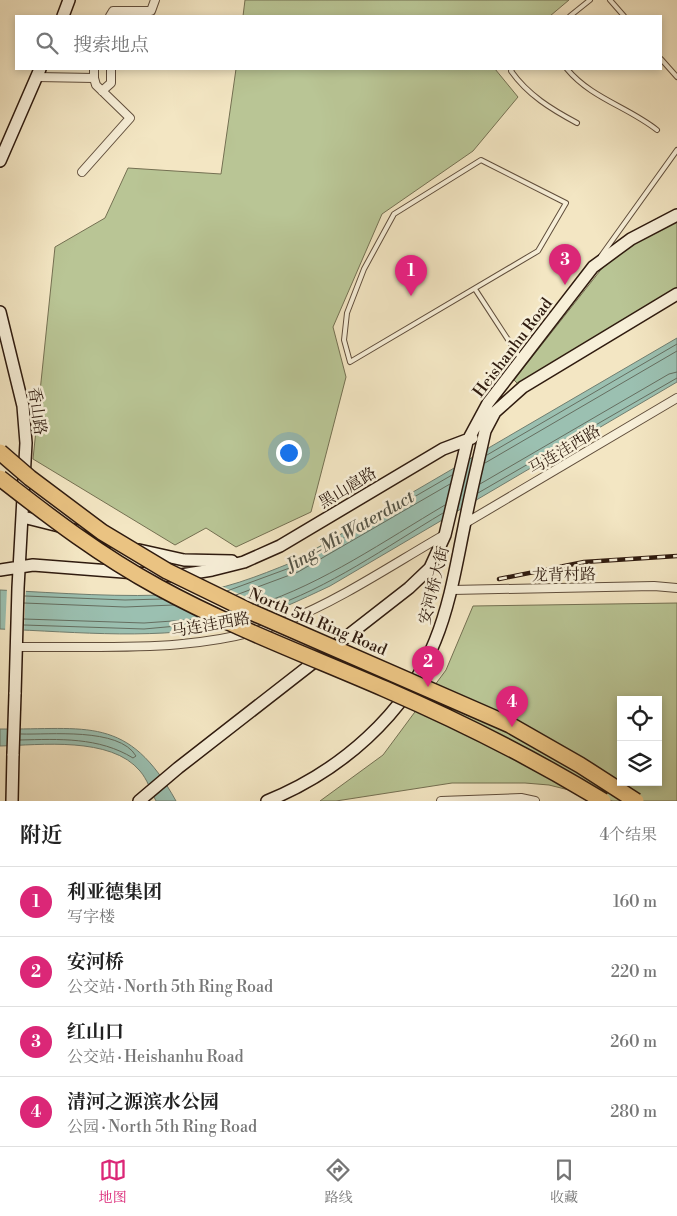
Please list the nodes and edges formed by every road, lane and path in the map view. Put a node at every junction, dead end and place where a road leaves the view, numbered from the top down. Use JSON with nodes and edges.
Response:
{"nodes":[{"id":1,"x":69,"y":0,"type":"edge"},
{"id":2,"x":155,"y":0,"type":"edge"},
{"id":3,"x":590,"y":0,"type":"edge"},
{"id":4,"x":610,"y":0,"type":"edge"},
{"id":5,"x":63,"y":15,"type":"edge"},
{"id":6,"x":111,"y":15,"type":"edge"},
{"id":7,"x":571,"y":15,"type":"edge"},
{"id":8,"x":623,"y":15,"type":"edge"},
{"id":9,"x":662,"y":60,"type":"edge"},
{"id":10,"x":94,"y":70,"type":"edge"},
{"id":11,"x":111,"y":70,"type":"edge"},
{"id":12,"x":511,"y":70,"type":"edge"},
{"id":13,"x":568,"y":70,"type":"edge"},
{"id":14,"x":38,"y":73,"type":"edge"},
{"id":15,"x":677,"y":77,"type":"edge"},
{"id":16,"x":94,"y":78,"type":"junction"},
{"id":17,"x":102,"y":91,"type":"junction"},
{"id":18,"x":577,"y":123,"type":"dead end"},
{"id":19,"x":657,"y":130,"type":"dead end"},
{"id":20,"x":677,"y":150,"type":"edge"},
{"id":21,"x":0,"y":161,"type":"edge"},
{"id":22,"x":82,"y":172,"type":"dead end"},
{"id":23,"x":677,"y":215,"type":"edge"},
{"id":24,"x":593,"y":268,"type":"junction"},
{"id":25,"x":475,"y":288,"type":"junction"},
{"id":26,"x":677,"y":294,"type":"edge"},
{"id":27,"x":0,"y":312,"type":"edge"},
{"id":28,"x":521,"y":360,"type":"junction"},
{"id":29,"x":677,"y":398,"type":"edge"},
{"id":30,"x":485,"y":431,"type":"junction"},
{"id":31,"x":467,"y":442,"type":"junction"},
{"id":32,"x":0,"y":452,"type":"edge"},
{"id":33,"x":462,"y":460,"type":"joint"},
{"id":34,"x":0,"y":478,"type":"edge"},
{"id":35,"x":23,"y":516,"type":"junction"},
{"id":36,"x":464,"y":524,"type":"junction"},
{"id":37,"x":445,"y":535,"type":"junction"},
{"id":38,"x":244,"y":562,"type":"junction"},
{"id":39,"x":19,"y":567,"type":"junction"},
{"id":40,"x":0,"y":570,"type":"edge"},
{"id":41,"x":677,"y":588,"type":"edge"},
{"id":42,"x":452,"y":590,"type":"junction"},
{"id":43,"x":334,"y":645,"type":"junction"},
{"id":44,"x":16,"y":647,"type":"junction"},
{"id":45,"x":346,"y":659,"type":"dead end"},
{"id":46,"x":12,"y":801,"type":"edge"},
{"id":47,"x":139,"y":801,"type":"edge"},
{"id":48,"x":266,"y":801,"type":"edge"},
{"id":49,"x":441,"y":801,"type":"edge"},
{"id":50,"x":535,"y":801,"type":"edge"},
{"id":51,"x":603,"y":801,"type":"edge"},
{"id":52,"x":636,"y":801,"type":"edge"}],
"edges":[{"from":1,"to":5,"type":"main road"},
{"from":2,"to":6,"type":"street"},
{"from":3,"to":7,"type":"lane"},
{"from":4,"to":8,"type":"lane"},
{"from":9,"to":15,"type":"lane"},
{"from":10,"to":16,"type":"street"},
{"from":11,"to":17,"type":"street"},
{"from":12,"to":18,"type":"lane"},
{"from":13,"to":19,"type":"lane"},
{"from":14,"to":16,"type":"street"},
{"from":14,"to":21,"type":"main road"},
{"from":16,"to":17,"type":"street"},
{"from":17,"to":22,"type":"street"},
{"from":20,"to":24,"type":"lane"},
{"from":23,"to":24,"type":"main road","name":"Heishanhu Road"},
{"from":24,"to":28,"type":"main road","name":"Heishanhu Road"},
{"from":25,"to":25,"type":"lane"},
{"from":25,"to":28,"type":"lane"},
{"from":26,"to":30,"type":"main road","name":"Heishanhu Road"},
{"from":27,"to":35,"type":"main road","name":"香山路"},
{"from":28,"to":31,"type":"main road","name":"Heishanhu Road"},
{"from":29,"to":36,"type":"street","name":"马连洼西路"},
{"from":30,"to":31,"type":"main road","name":"黑山扈路"},
{"from":30,"to":36,"type":"main road","name":"安河桥大街"},
{"from":31,"to":33,"type":"main road","name":"Heishanhu Road"},
{"from":31,"to":38,"type":"main road","name":"黑山扈路"},
{"from":32,"to":52,"type":"highway","name":"North 5th Ring Road","bridge":true},
{"from":33,"to":37,"type":"main road","name":"安河桥大街"},
{"from":34,"to":51,"type":"highway","bridge":true},
{"from":35,"to":38,"type":"main road"},
{"from":35,"to":39,"type":"main road","name":"香山路"},
{"from":36,"to":42,"type":"main road","name":"安河桥大街"},
{"from":37,"to":43,"type":"main road","name":"安河桥大街"},
{"from":37,"to":44,"type":"street","name":"马连洼西路"},
{"from":38,"to":39,"type":"main road","name":"黑山扈路"},
{"from":39,"to":40,"type":"main road","name":"黑山扈路"},
{"from":39,"to":44,"type":"main road"},
{"from":41,"to":42,"type":"street","name":"龙背村路"},
{"from":42,"to":48,"type":"main road","name":"安河桥大街"},
{"from":43,"to":45,"type":"lane"},
{"from":43,"to":47,"type":"main road","name":"安河桥大街"},
{"from":44,"to":46,"type":"main road","bridge":true},
{"from":49,"to":50,"type":"street"}]}
